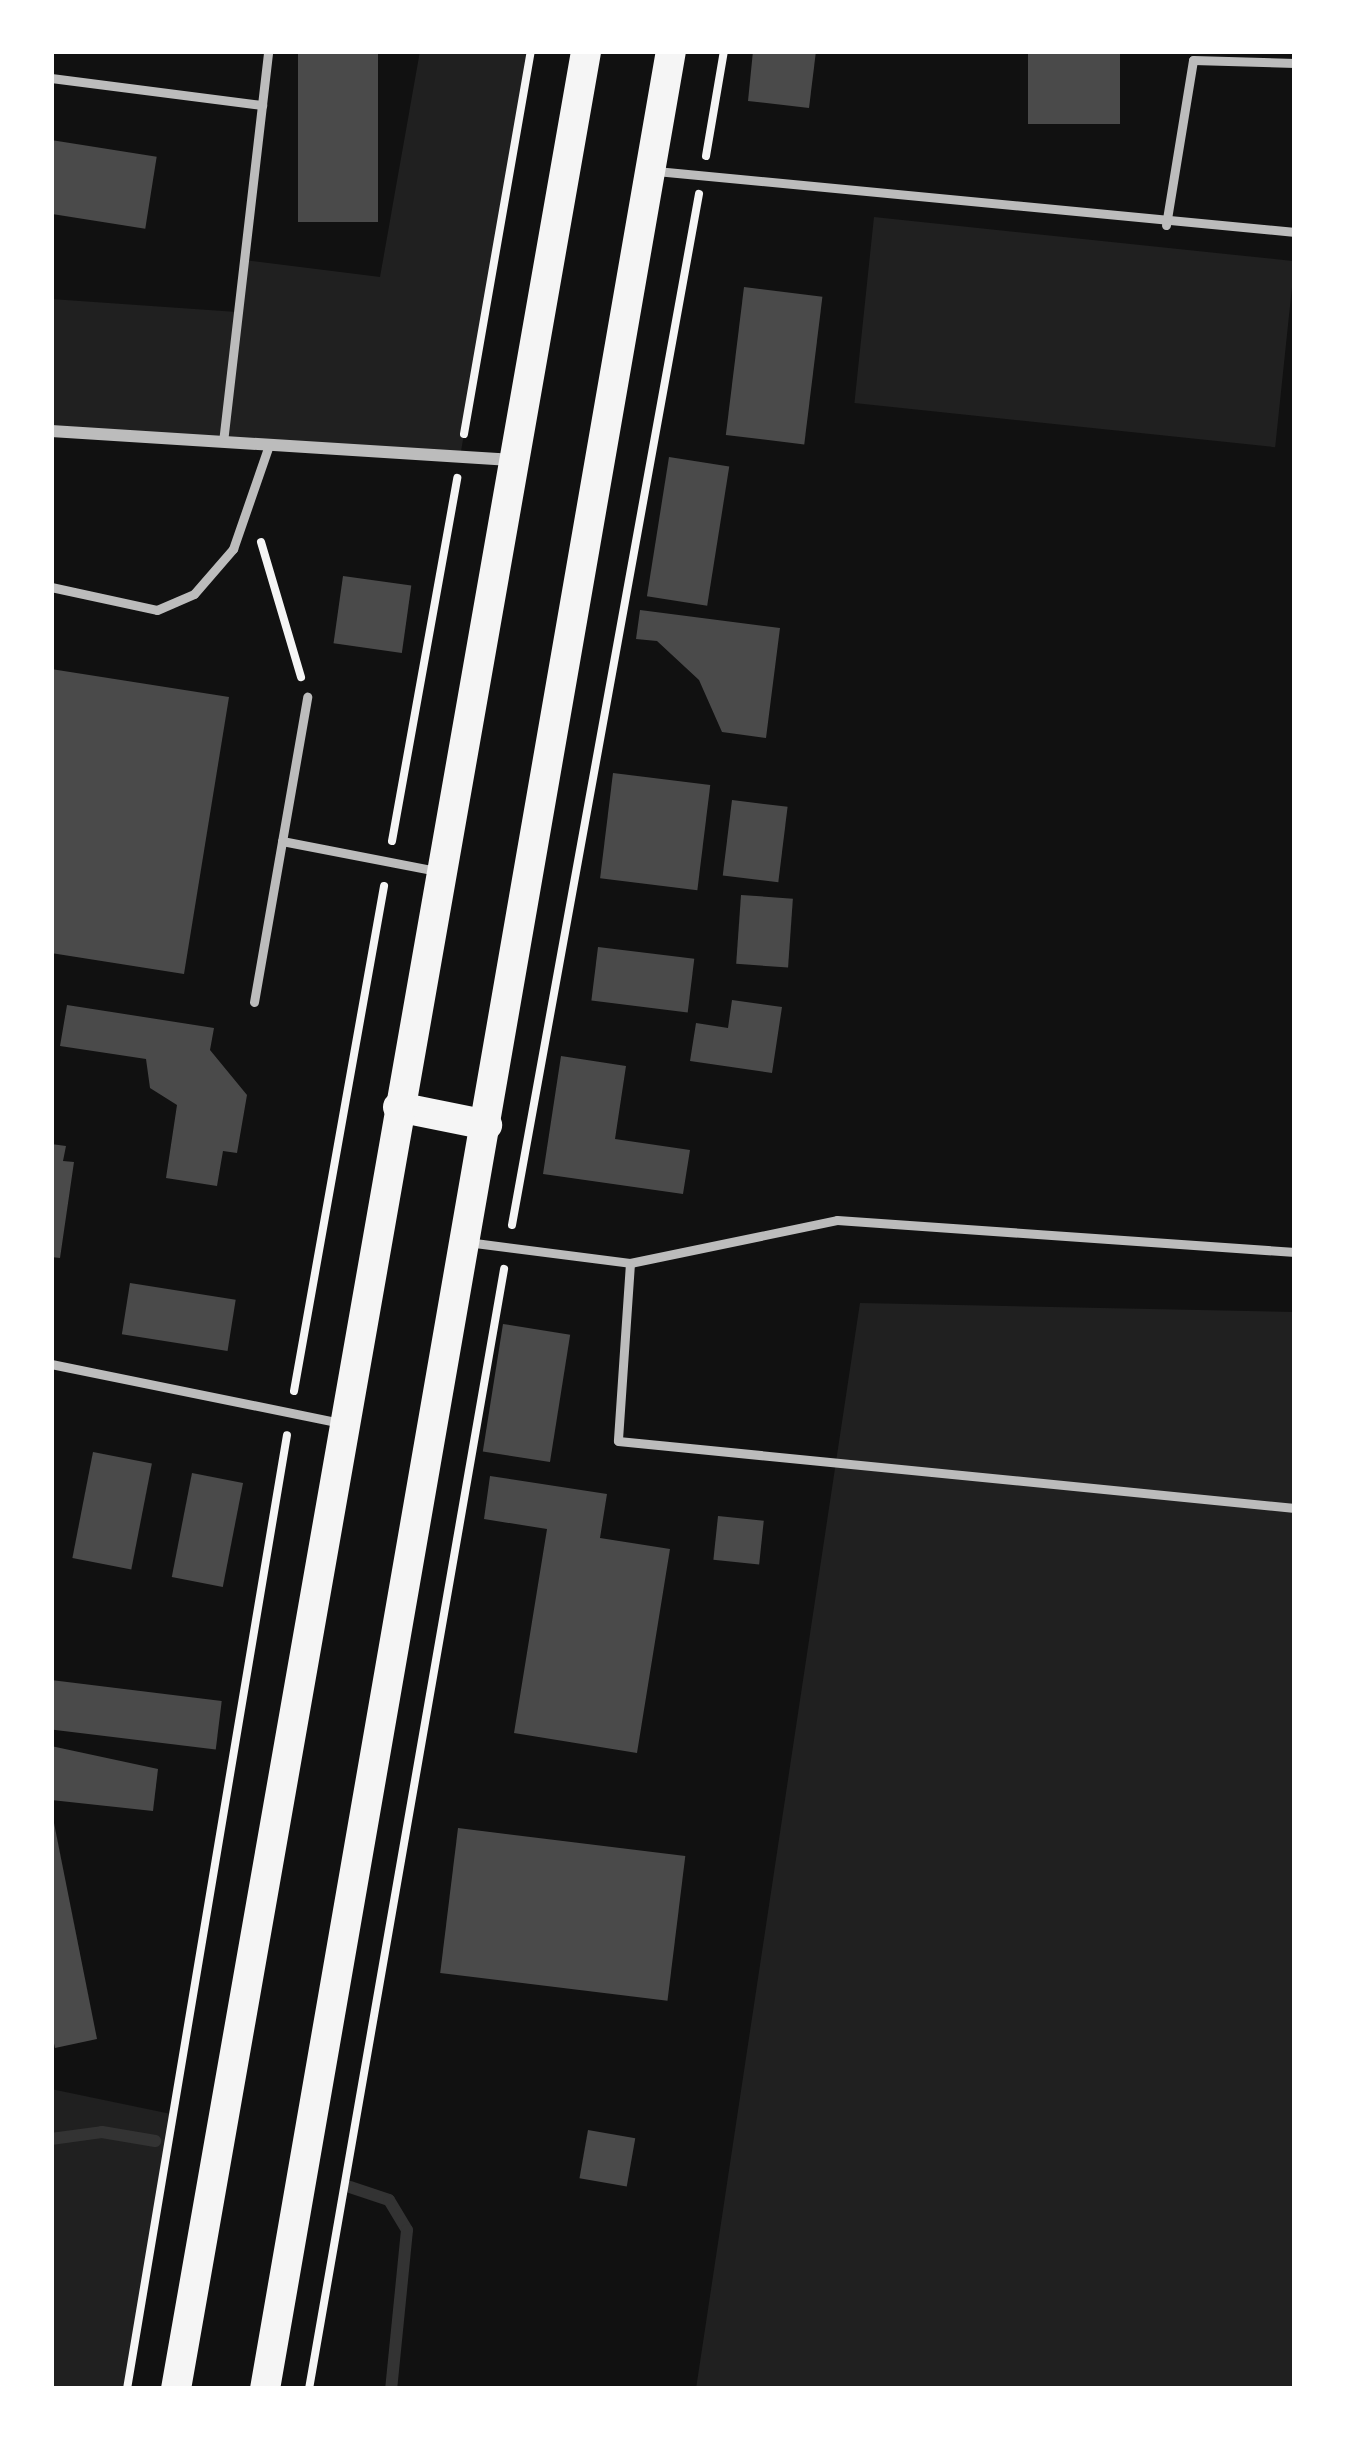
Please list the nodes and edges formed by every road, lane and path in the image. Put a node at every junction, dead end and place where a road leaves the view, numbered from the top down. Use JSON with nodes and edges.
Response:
{"nodes":[{"id":1,"x":268,"y":51,"type":"edge"},
{"id":2,"x":531,"y":51,"type":"edge"},
{"id":3,"x":586,"y":51,"type":"edge"},
{"id":4,"x":671,"y":51,"type":"edge"},
{"id":5,"x":724,"y":51,"type":"edge"},
{"id":6,"x":1190,"y":56,"type":"edge"},
{"id":7,"x":1295,"y":63,"type":"edge"},
{"id":8,"x":51,"y":78,"type":"edge"},
{"id":9,"x":262,"y":105,"type":"junction"},
{"id":10,"x":650,"y":171,"type":"junction"},
{"id":11,"x":703,"y":173,"type":"junction"},
{"id":12,"x":1166,"y":225,"type":"junction"},
{"id":13,"x":1295,"y":232,"type":"edge"},
{"id":14,"x":51,"y":431,"type":"edge"},
{"id":15,"x":223,"y":442,"type":"junction"},
{"id":16,"x":269,"y":446,"type":"junction"},
{"id":17,"x":460,"y":458,"type":"junction"},
{"id":18,"x":512,"y":460,"type":"junction"},
{"id":19,"x":248,"y":501,"type":"junction"},
{"id":20,"x":51,"y":587,"type":"edge"},
{"id":21,"x":307,"y":697,"type":"joint"},
{"id":22,"x":282,"y":841,"type":"junction"},
{"id":23,"x":389,"y":857,"type":"dead end"},
{"id":24,"x":440,"y":872,"type":"junction"},
{"id":25,"x":385,"y":881,"type":"dead end"},
{"id":26,"x":254,"y":1002,"type":"dead end"},
{"id":27,"x":398,"y":1107,"type":"junction"},
{"id":28,"x":487,"y":1125,"type":"junction"},
{"id":29,"x":467,"y":1242,"type":"junction"},
{"id":30,"x":508,"y":1247,"type":"junction"},
{"id":31,"x":1295,"y":1252,"type":"edge"},
{"id":32,"x":630,"y":1263,"type":"junction"},
{"id":33,"x":51,"y":1364,"type":"edge"},
{"id":34,"x":291,"y":1412,"type":"junction"},
{"id":35,"x":340,"y":1423,"type":"junction"},
{"id":36,"x":1295,"y":1508,"type":"edge"},
{"id":37,"x":127,"y":2389,"type":"edge"},
{"id":38,"x":176,"y":2389,"type":"edge"},
{"id":39,"x":265,"y":2389,"type":"edge"},
{"id":40,"x":310,"y":2389,"type":"edge"}],
"edges":[{"from":1,"to":9,"type":"lane"},
{"from":2,"to":17,"type":"path"},
{"from":3,"to":18,"type":"main road"},
{"from":4,"to":10,"type":"main road"},
{"from":5,"to":11,"type":"path"},
{"from":6,"to":7,"type":"lane"},
{"from":6,"to":12,"type":"lane"},
{"from":8,"to":9,"type":"lane"},
{"from":9,"to":15,"type":"lane"},
{"from":10,"to":11,"type":"lane"},
{"from":10,"to":28,"type":"main road"},
{"from":11,"to":12,"type":"lane"},
{"from":11,"to":30,"type":"path"},
{"from":12,"to":13,"type":"lane"},
{"from":14,"to":15,"type":"street"},
{"from":15,"to":16,"type":"street"},
{"from":16,"to":17,"type":"street"},
{"from":16,"to":19,"type":"lane"},
{"from":17,"to":18,"type":"street"},
{"from":17,"to":23,"type":"path"},
{"from":18,"to":24,"type":"main road"},
{"from":19,"to":20,"type":"lane"},
{"from":19,"to":21,"type":"path"},
{"from":21,"to":22,"type":"lane"},
{"from":22,"to":24,"type":"lane"},
{"from":22,"to":26,"type":"lane"},
{"from":24,"to":27,"type":"main road"},
{"from":25,"to":34,"type":"path"},
{"from":27,"to":28,"type":"main road"},
{"from":27,"to":35,"type":"main road"},
{"from":28,"to":29,"type":"main road"},
{"from":29,"to":30,"type":"lane"},
{"from":29,"to":39,"type":"main road"},
{"from":30,"to":32,"type":"lane"},
{"from":30,"to":40,"type":"path"},
{"from":31,"to":32,"type":"lane"},
{"from":32,"to":36,"type":"lane"},
{"from":33,"to":34,"type":"lane"},
{"from":34,"to":35,"type":"lane"},
{"from":34,"to":37,"type":"path"},
{"from":35,"to":38,"type":"main road"}]}
